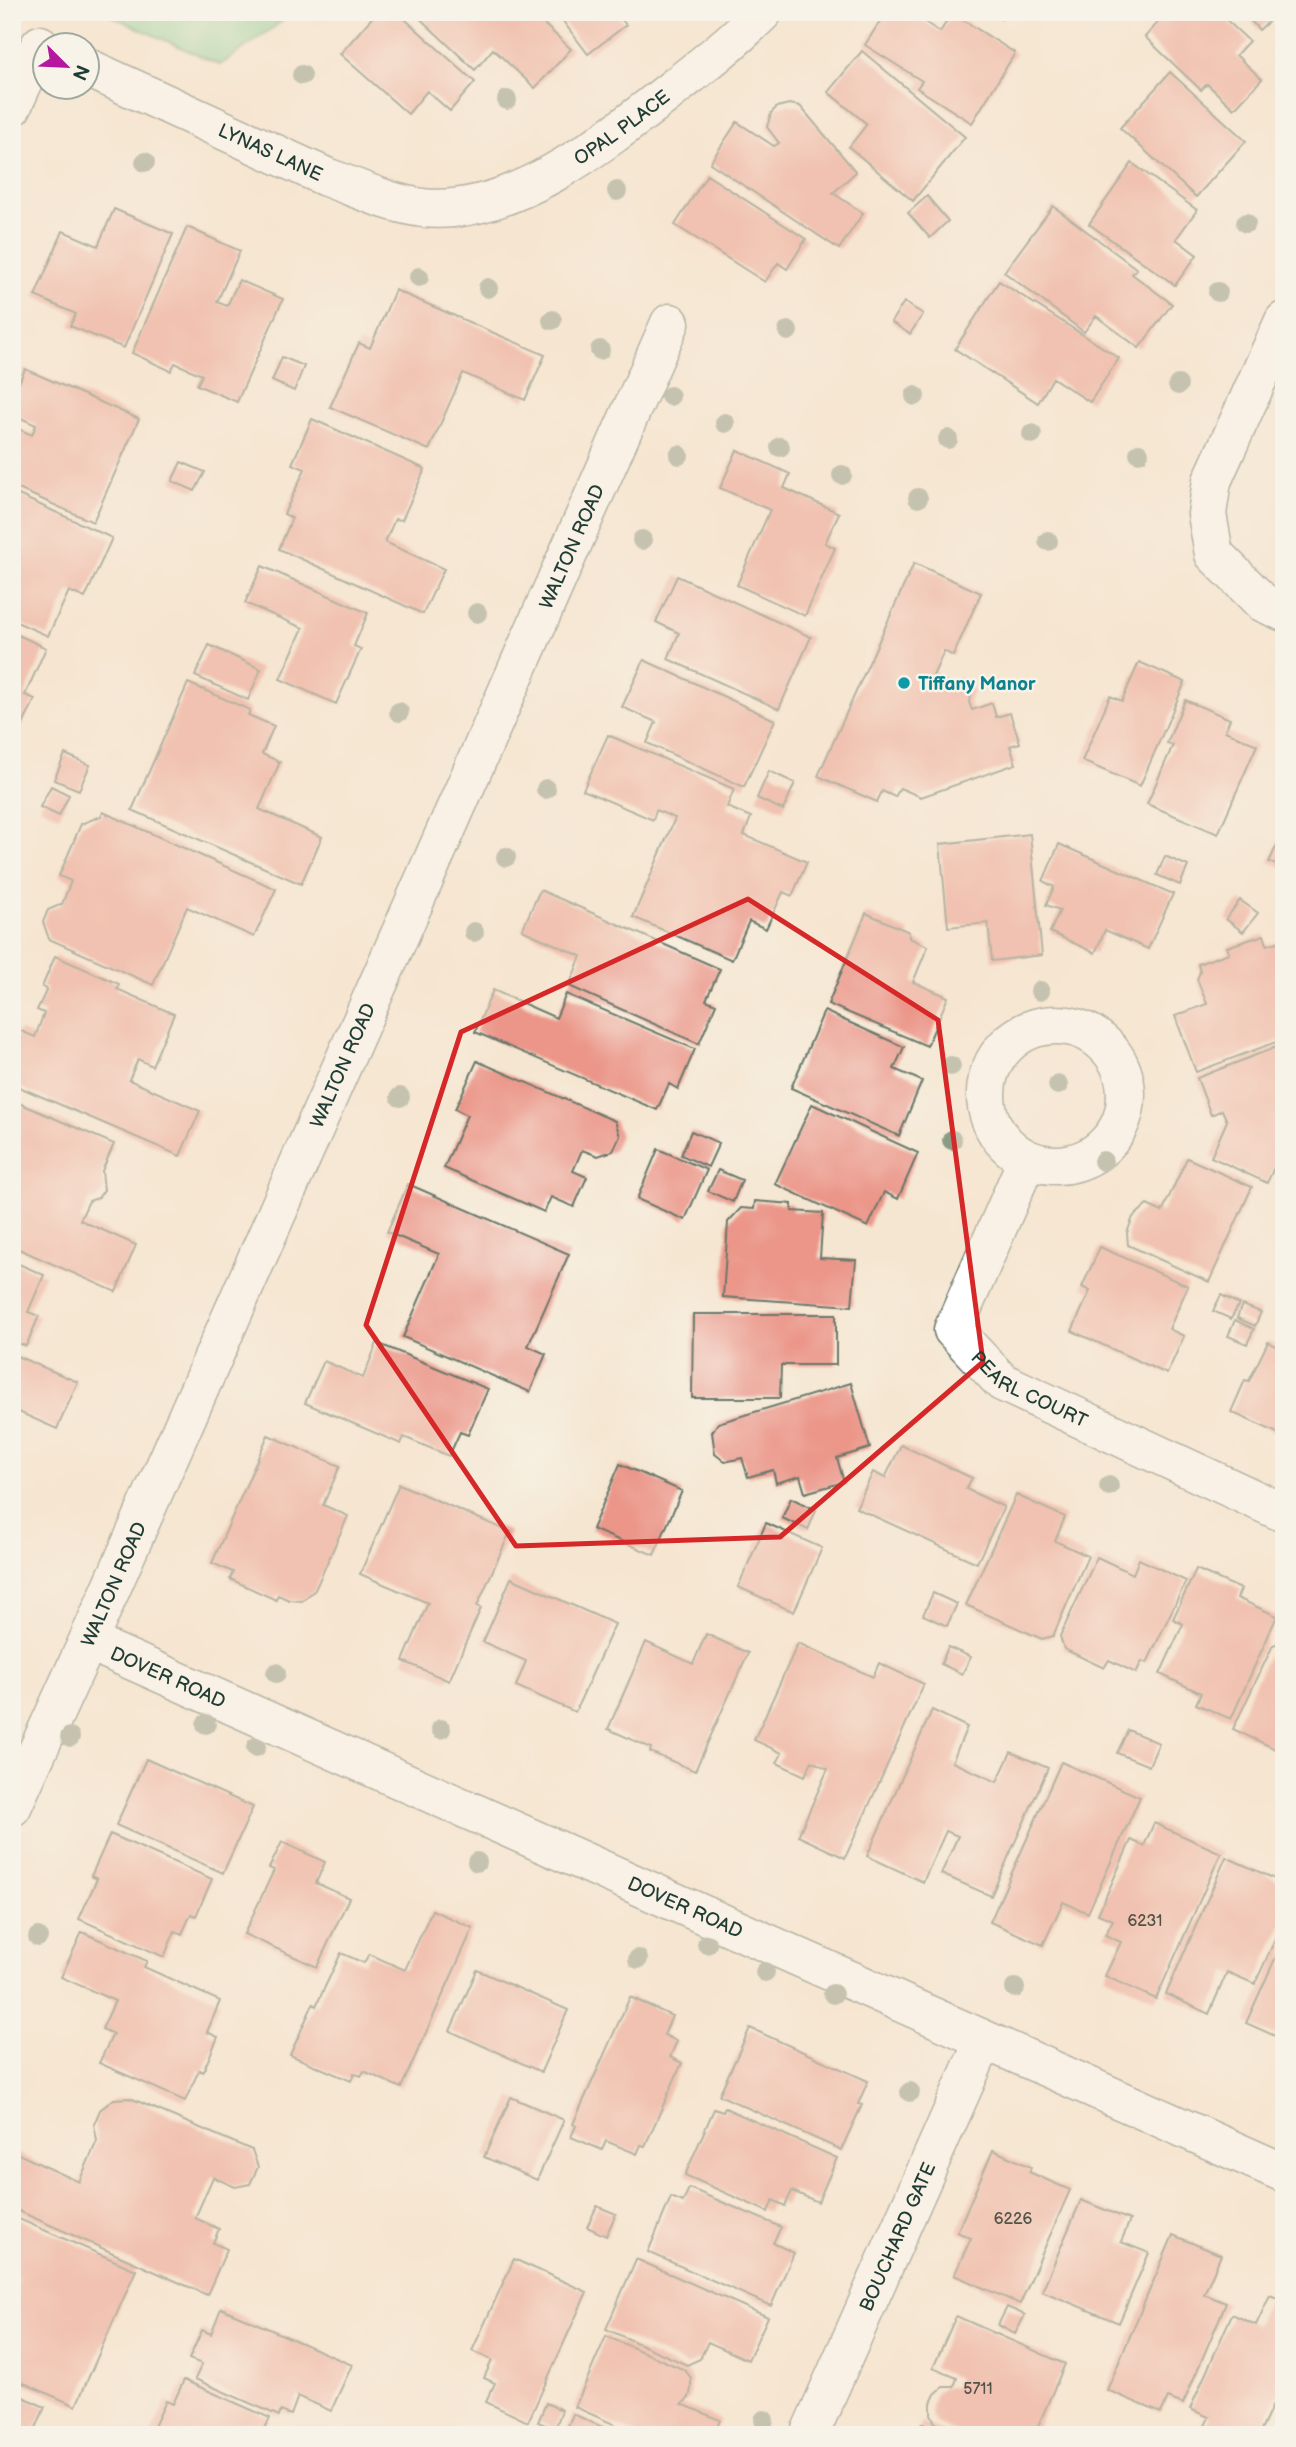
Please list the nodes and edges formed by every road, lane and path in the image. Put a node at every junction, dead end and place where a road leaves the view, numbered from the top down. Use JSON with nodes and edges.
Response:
{"nodes":[{"id":1,"x":762,"y":12,"type":"edge"},
{"id":2,"x":32,"y":45,"type":"edge"},
{"id":3,"x":102,"y":74,"type":"edge"},
{"id":4,"x":12,"y":107,"type":"edge"},
{"id":5,"x":461,"y":206,"type":"joint"},
{"id":6,"x":1284,"y":321,"type":"edge"},
{"id":7,"x":670,"y":323,"type":"dead end"},
{"id":8,"x":1284,"y":612,"type":"edge"},
{"id":9,"x":1027,"y":1160,"type":"dead end"},
{"id":10,"x":1284,"y":1513,"type":"edge"},
{"id":11,"x":88,"y":1641,"type":"junction"},
{"id":12,"x":12,"y":1807,"type":"edge"},
{"id":13,"x":984,"y":2040,"type":"junction"},
{"id":14,"x":1284,"y":2174,"type":"edge"},
{"id":15,"x":809,"y":2435,"type":"edge"}],
"edges":[{"from":1,"to":5,"type":"street","name":"OPAL PLACE"},
{"from":2,"to":4,"type":"street"},
{"from":3,"to":5,"type":"street","name":"LYNAS LANE"},
{"from":6,"to":8,"type":"street"},
{"from":7,"to":11,"type":"street","name":"WALTON ROAD"},
{"from":9,"to":10,"type":"street","name":"PEARL COURT"},
{"from":11,"to":12,"type":"street","name":"WALTON ROAD"},
{"from":11,"to":13,"type":"street","name":"DOVER ROAD"},
{"from":13,"to":14,"type":"street","name":"DOVER ROAD"},
{"from":13,"to":15,"type":"street","name":"BOUCHARD GATE"}]}
